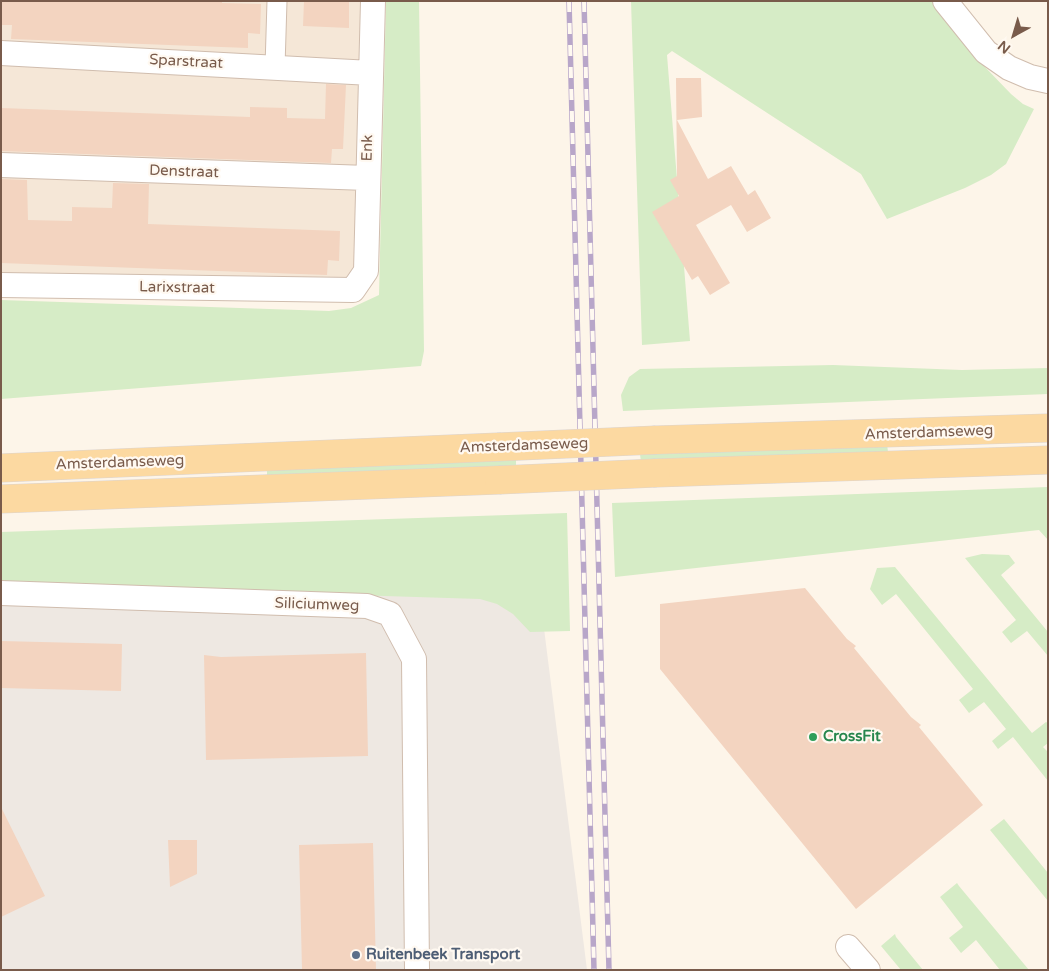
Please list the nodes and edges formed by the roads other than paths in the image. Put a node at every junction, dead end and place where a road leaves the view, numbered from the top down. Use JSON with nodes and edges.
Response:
{"nodes":[{"id":1,"x":276,"y":1,"type":"edge"},
{"id":2,"x":373,"y":1,"type":"edge"},
{"id":3,"x":945,"y":1,"type":"edge"},
{"id":4,"x":1,"y":53,"type":"edge"},
{"id":5,"x":275,"y":67,"type":"junction"},
{"id":6,"x":371,"y":73,"type":"junction"},
{"id":7,"x":1048,"y":81,"type":"edge"},
{"id":8,"x":1,"y":165,"type":"edge"},
{"id":9,"x":367,"y":178,"type":"junction"},
{"id":10,"x":1,"y":285,"type":"edge"},
{"id":11,"x":353,"y":290,"type":"joint"},
{"id":12,"x":1048,"y":428,"type":"edge"},
{"id":13,"x":1048,"y":460,"type":"edge"},
{"id":14,"x":1,"y":468,"type":"edge"},
{"id":15,"x":1,"y":499,"type":"edge"},
{"id":16,"x":1,"y":593,"type":"edge"},
{"id":17,"x":848,"y":947,"type":"dead end"},
{"id":18,"x":417,"y":970,"type":"edge"},
{"id":19,"x":868,"y":970,"type":"edge"}],
"edges":[{"from":1,"to":5,"type":"street"},
{"from":2,"to":6,"type":"street","name":"Enk"},
{"from":3,"to":7,"type":"street"},
{"from":4,"to":5,"type":"street","name":"Sparstraat"},
{"from":5,"to":6,"type":"street","name":"Sparstraat"},
{"from":6,"to":9,"type":"street","name":"Enk"},
{"from":8,"to":9,"type":"street","name":"Denstraat"},
{"from":9,"to":11,"type":"street","name":"Enk"},
{"from":10,"to":11,"type":"street","name":"Larixstraat"},
{"from":12,"to":14,"type":"main road","name":"Amsterdamseweg","bridge":true},
{"from":13,"to":15,"type":"main road","name":"Amsterdamseweg","bridge":true},
{"from":16,"to":18,"type":"street","name":"Siliciumweg"},
{"from":17,"to":19,"type":"street"}]}
